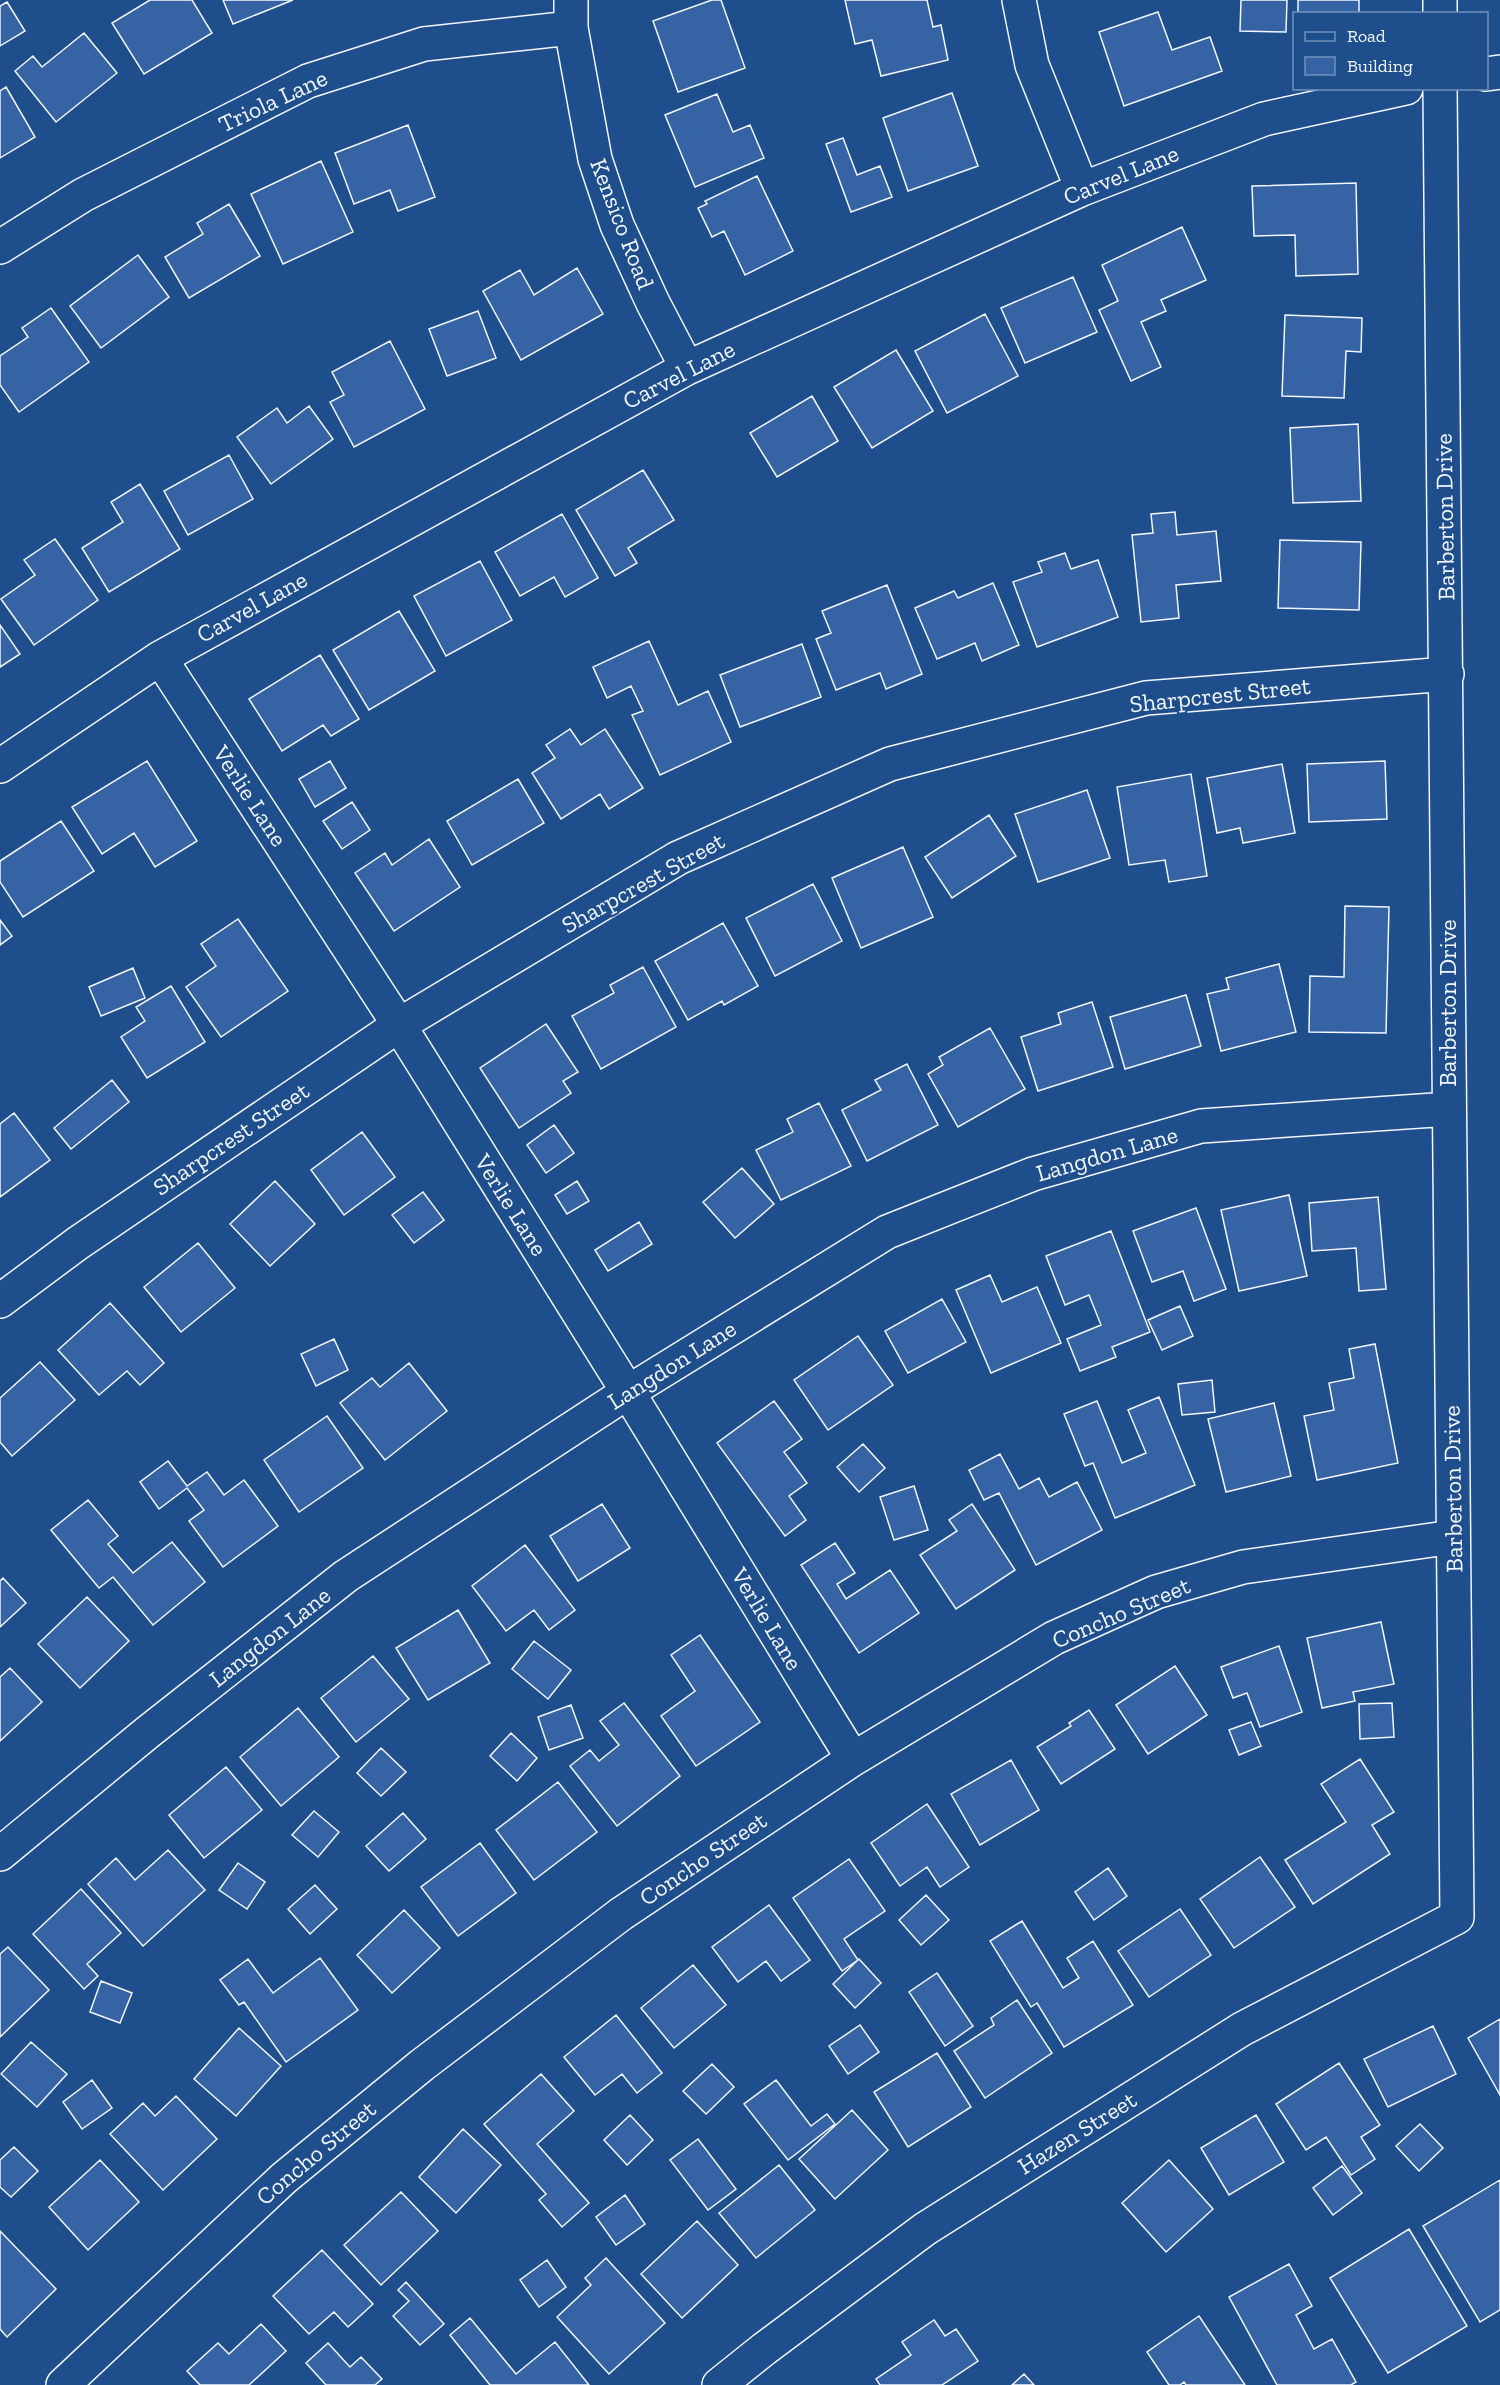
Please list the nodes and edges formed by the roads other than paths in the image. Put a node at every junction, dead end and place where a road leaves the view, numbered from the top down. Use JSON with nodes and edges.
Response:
{"nodes":[{"id":1,"x":1019,"y":0,"type":"edge"},
{"id":2,"x":571,"y":14,"type":"edge"},
{"id":3,"x":1397,"y":90,"type":"edge"},
{"id":4,"x":1440,"y":90,"type":"edge"},
{"id":5,"x":1082,"y":189,"type":"junction"},
{"id":6,"x":0,"y":247,"type":"edge"},
{"id":7,"x":687,"y":368,"type":"junction"},
{"id":8,"x":160,"y":658,"type":"junction"},
{"id":9,"x":1447,"y":674,"type":"junction"},
{"id":10,"x":0,"y":766,"type":"edge"},
{"id":11,"x":399,"y":1025,"type":"junction"},
{"id":12,"x":1449,"y":1109,"type":"junction"},
{"id":13,"x":0,"y":1301,"type":"edge"},
{"id":14,"x":628,"y":1392,"type":"junction"},
{"id":15,"x":1454,"y":1538,"type":"junction"},
{"id":16,"x":853,"y":1759,"type":"junction"},
{"id":17,"x":0,"y":1854,"type":"edge"},
{"id":18,"x":1457,"y":1917,"type":"joint"},
{"id":19,"x":63,"y":2385,"type":"edge"},
{"id":20,"x":719,"y":2385,"type":"edge"}],
"edges":[{"from":1,"to":5,"type":"street"},
{"from":2,"to":6,"type":"street","name":"Triola Lane"},
{"from":2,"to":7,"type":"street","name":"Kensico Road"},
{"from":3,"to":5,"type":"street","name":"Carvel Lane"},
{"from":4,"to":9,"type":"street","name":"Barberton Drive"},
{"from":5,"to":7,"type":"street","name":"Carvel Lane"},
{"from":7,"to":8,"type":"street","name":"Carvel Lane"},
{"from":8,"to":10,"type":"street","name":"Carvel Lane"},
{"from":8,"to":11,"type":"street","name":"Verlie Lane"},
{"from":9,"to":11,"type":"street","name":"Sharpcrest Street"},
{"from":9,"to":12,"type":"street","name":"Barberton Drive"},
{"from":11,"to":13,"type":"street","name":"Sharpcrest Street"},
{"from":11,"to":14,"type":"street","name":"Verlie Lane"},
{"from":12,"to":14,"type":"street","name":"Langdon Lane"},
{"from":12,"to":15,"type":"street","name":"Barberton Drive"},
{"from":14,"to":16,"type":"street","name":"Verlie Lane"},
{"from":14,"to":17,"type":"street","name":"Langdon Lane"},
{"from":15,"to":16,"type":"street","name":"Concho Street"},
{"from":15,"to":18,"type":"street","name":"Barberton Drive"},
{"from":16,"to":19,"type":"street","name":"Concho Street"},
{"from":18,"to":20,"type":"street","name":"Hazen Street"}]}
